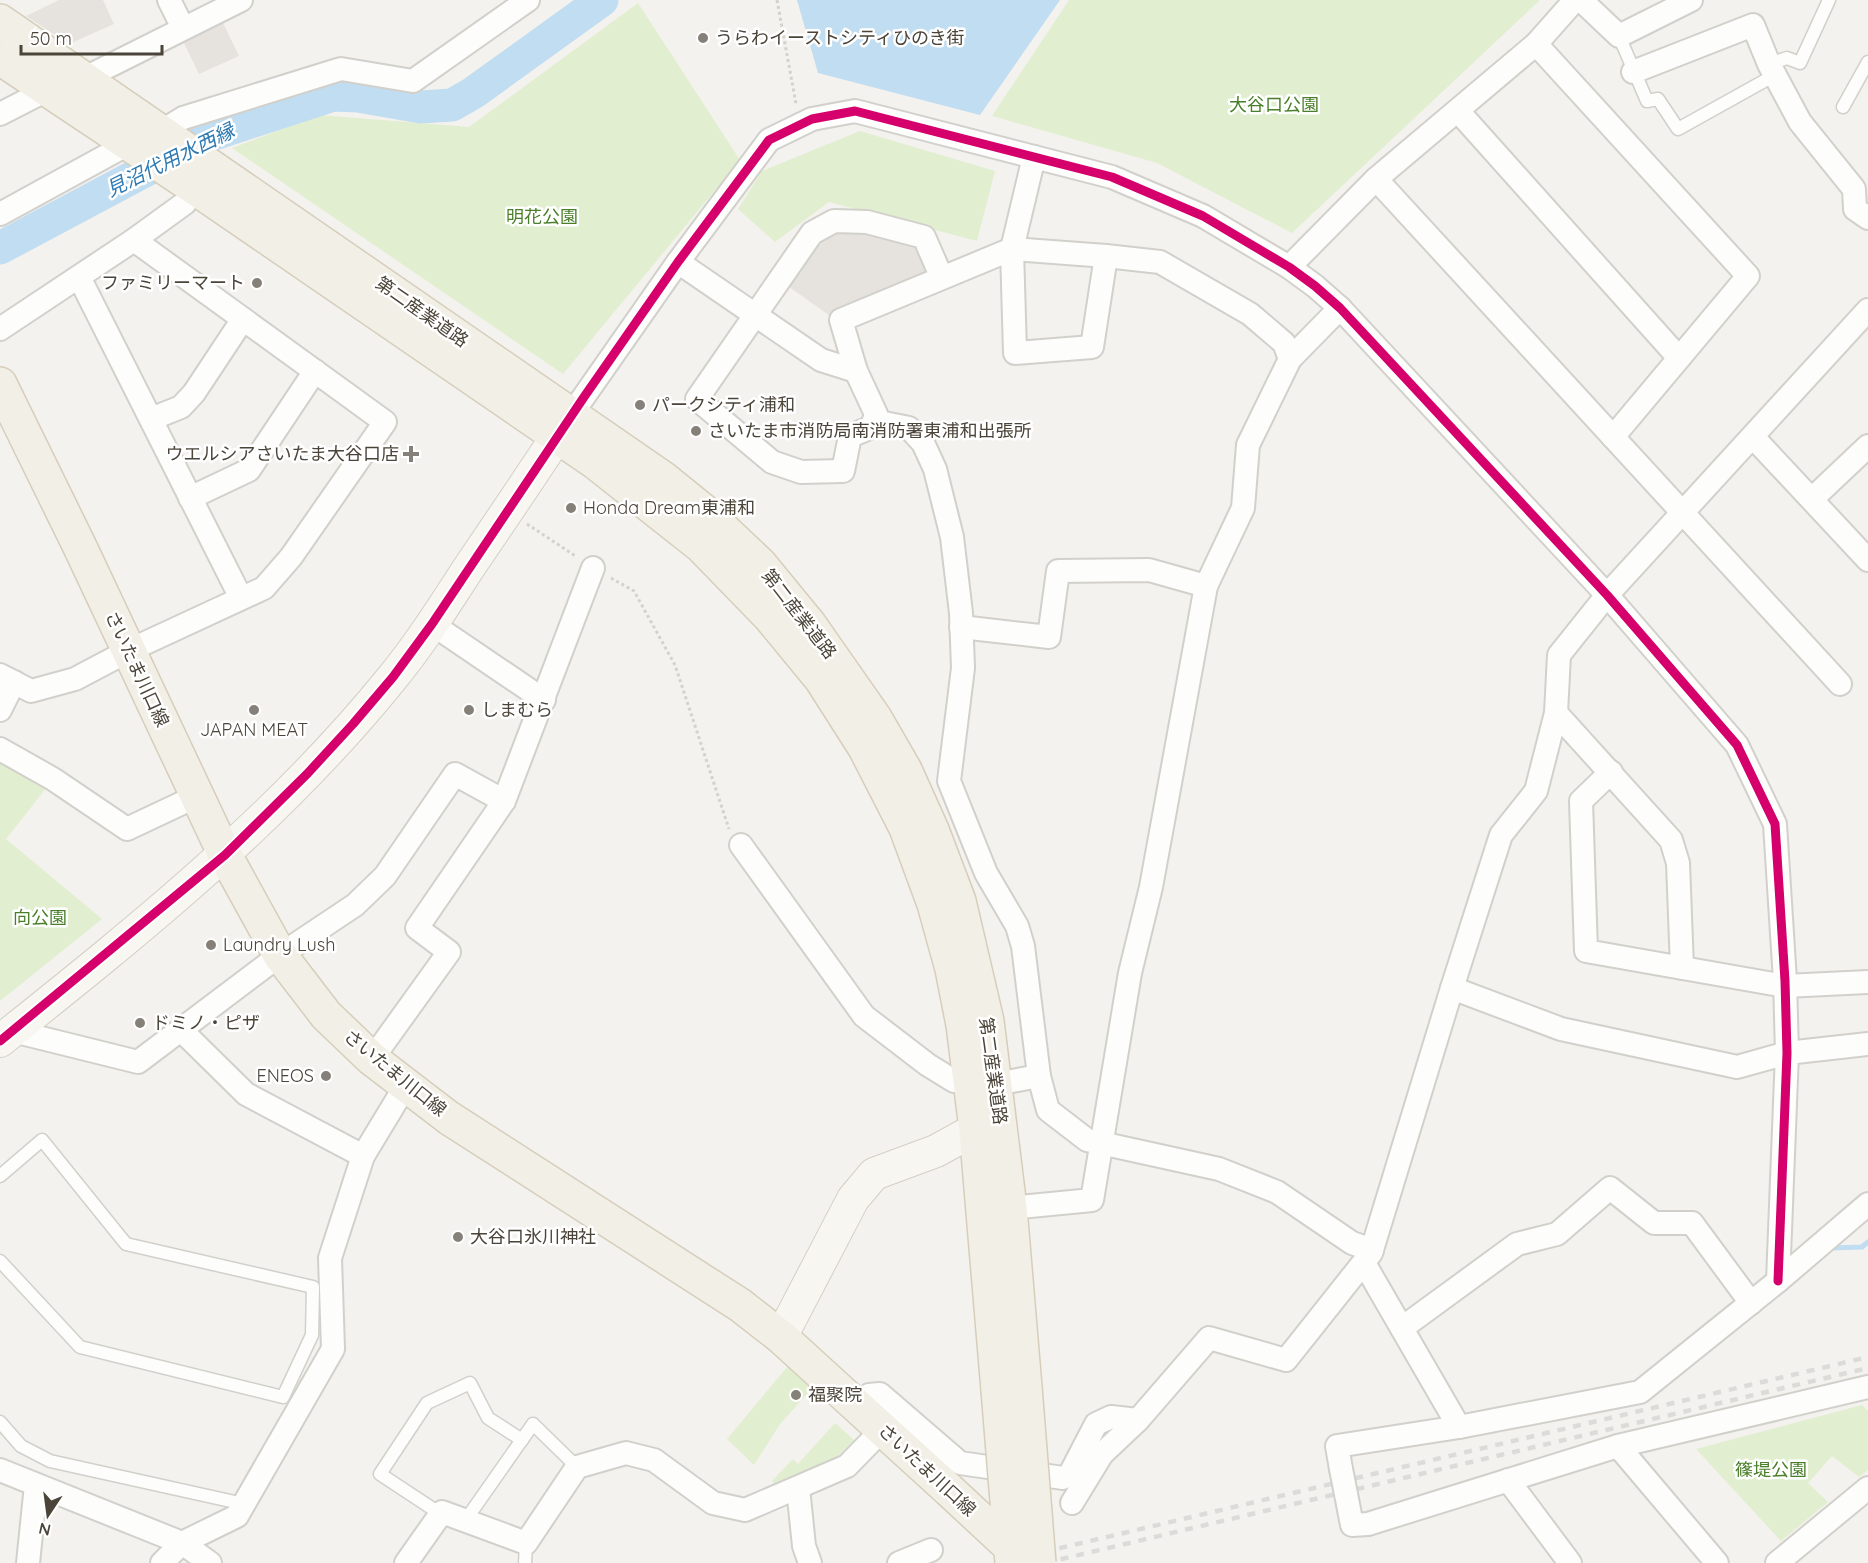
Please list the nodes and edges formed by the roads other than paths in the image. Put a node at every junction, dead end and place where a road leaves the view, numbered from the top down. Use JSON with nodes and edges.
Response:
{"nodes":[{"id":1,"x":169,"y":0,"type":"edge"},
{"id":2,"x":241,"y":0,"type":"edge"},
{"id":3,"x":528,"y":0,"type":"edge"},
{"id":4,"x":1575,"y":0,"type":"edge"},
{"id":5,"x":1581,"y":0,"type":"edge"},
{"id":6,"x":1690,"y":0,"type":"edge"},
{"id":7,"x":1829,"y":0,"type":"edge"},
{"id":8,"x":0,"y":21,"type":"edge"},
{"id":9,"x":183,"y":28,"type":"junction"},
{"id":10,"x":1619,"y":36,"type":"junction"},
{"id":11,"x":1536,"y":44,"type":"junction"},
{"id":12,"x":0,"y":58,"type":"edge"},
{"id":13,"x":1868,"y":62,"type":"edge"},
{"id":14,"x":1772,"y":69,"type":"junction"},
{"id":15,"x":1634,"y":72,"type":"junction"},
{"id":16,"x":86,"y":78,"type":"junction"},
{"id":17,"x":47,"y":90,"type":"junction"},
{"id":18,"x":1843,"y":107,"type":"dead end"},
{"id":19,"x":1458,"y":111,"type":"junction"},
{"id":20,"x":0,"y":114,"type":"edge"},
{"id":21,"x":169,"y":156,"type":"junction"},
{"id":22,"x":1034,"y":157,"type":"junction"},
{"id":23,"x":1376,"y":179,"type":"junction"},
{"id":24,"x":0,"y":214,"type":"edge"},
{"id":25,"x":1868,"y":218,"type":"edge"},
{"id":26,"x":134,"y":240,"type":"junction"},
{"id":27,"x":1012,"y":249,"type":"junction"},
{"id":28,"x":1106,"y":256,"type":"junction"},
{"id":29,"x":678,"y":262,"type":"junction"},
{"id":30,"x":1289,"y":267,"type":"junction"},
{"id":31,"x":79,"y":277,"type":"junction"},
{"id":32,"x":942,"y":278,"type":"junction"},
{"id":33,"x":1340,"y":308,"type":"junction"},
{"id":34,"x":1868,"y":310,"type":"edge"},
{"id":35,"x":754,"y":315,"type":"junction"},
{"id":36,"x":243,"y":319,"type":"junction"},
{"id":37,"x":0,"y":329,"type":"edge"},
{"id":38,"x":1679,"y":358,"type":"junction"},
{"id":39,"x":1290,"y":359,"type":"junction"},
{"id":40,"x":315,"y":371,"type":"junction"},
{"id":41,"x":856,"y":372,"type":"junction"},
{"id":42,"x":0,"y":384,"type":"edge"},
{"id":43,"x":151,"y":419,"type":"junction"},
{"id":44,"x":874,"y":421,"type":"junction"},
{"id":45,"x":564,"y":426,"type":"junction"},
{"id":46,"x":1613,"y":437,"type":"junction"},
{"id":47,"x":1753,"y":437,"type":"junction"},
{"id":48,"x":1868,"y":446,"type":"edge"},
{"id":49,"x":190,"y":498,"type":"junction"},
{"id":50,"x":1812,"y":499,"type":"junction"},
{"id":51,"x":1682,"y":512,"type":"junction"},
{"id":52,"x":1868,"y":560,"type":"edge"},
{"id":53,"x":592,"y":567,"type":"road end"},
{"id":54,"x":1206,"y":586,"type":"junction"},
{"id":55,"x":1606,"y":595,"type":"junction"},
{"id":56,"x":241,"y":598,"type":"junction"},
{"id":57,"x":432,"y":624,"type":"junction"},
{"id":58,"x":961,"y":627,"type":"junction"},
{"id":59,"x":128,"y":651,"type":"junction"},
{"id":60,"x":7,"y":678,"type":"edge"},
{"id":61,"x":1840,"y":684,"type":"dead end"},
{"id":62,"x":544,"y":700,"type":"junction"},
{"id":63,"x":0,"y":710,"type":"edge"},
{"id":64,"x":1556,"y":713,"type":"junction"},
{"id":65,"x":0,"y":749,"type":"edge"},
{"id":66,"x":1611,"y":772,"type":"junction"},
{"id":67,"x":196,"y":796,"type":"junction"},
{"id":68,"x":504,"y":801,"type":"junction"},
{"id":69,"x":741,"y":845,"type":"road end"},
{"id":70,"x":225,"y":855,"type":"junction"},
{"id":71,"x":280,"y":955,"type":"junction"},
{"id":72,"x":1682,"y":968,"type":"junction"},
{"id":73,"x":1868,"y":982,"type":"edge"},
{"id":74,"x":1785,"y":986,"type":"junction"},
{"id":75,"x":1452,"y":988,"type":"junction"},
{"id":76,"x":181,"y":1030,"type":"junction"},
{"id":77,"x":6,"y":1036,"type":"edge"},
{"id":78,"x":1868,"y":1044,"type":"edge"},
{"id":79,"x":1787,"y":1053,"type":"junction"},
{"id":80,"x":372,"y":1059,"type":"junction"},
{"id":81,"x":1039,"y":1076,"type":"junction"},
{"id":82,"x":983,"y":1082,"type":"junction"},
{"id":83,"x":406,"y":1085,"type":"junction"},
{"id":84,"x":976,"y":1128,"type":"junction"},
{"id":85,"x":1102,"y":1143,"type":"junction"},
{"id":86,"x":363,"y":1156,"type":"junction"},
{"id":87,"x":0,"y":1176,"type":"edge"},
{"id":88,"x":1868,"y":1204,"type":"edge"},
{"id":89,"x":1010,"y":1208,"type":"junction"},
{"id":90,"x":1368,"y":1256,"type":"junction"},
{"id":91,"x":0,"y":1261,"type":"edge"},
{"id":92,"x":1780,"y":1279,"type":"junction"},
{"id":93,"x":1751,"y":1303,"type":"junction"},
{"id":94,"x":1402,"y":1328,"type":"junction"},
{"id":95,"x":781,"y":1337,"type":"junction"},
{"id":96,"x":1868,"y":1387,"type":"edge"},
{"id":97,"x":1011,"y":1388,"type":"junction"},
{"id":98,"x":858,"y":1406,"type":"junction"},
{"id":99,"x":1138,"y":1420,"type":"junction"},
{"id":100,"x":0,"y":1422,"type":"edge"},
{"id":101,"x":1459,"y":1427,"type":"junction"},
{"id":102,"x":883,"y":1429,"type":"junction"},
{"id":103,"x":522,"y":1440,"type":"junction"},
{"id":104,"x":1618,"y":1446,"type":"junction"},
{"id":105,"x":577,"y":1467,"type":"junction"},
{"id":106,"x":0,"y":1470,"type":"edge"},
{"id":107,"x":1508,"y":1480,"type":"junction"},
{"id":108,"x":36,"y":1485,"type":"junction"},
{"id":109,"x":798,"y":1488,"type":"junction"},
{"id":110,"x":1868,"y":1488,"type":"edge"},
{"id":111,"x":1072,"y":1503,"type":"dead end"},
{"id":112,"x":244,"y":1504,"type":"junction"},
{"id":113,"x":442,"y":1512,"type":"junction"},
{"id":114,"x":465,"y":1521,"type":"junction"},
{"id":115,"x":182,"y":1543,"type":"junction"},
{"id":116,"x":931,"y":1550,"type":"dead end"},
{"id":117,"x":525,"y":1553,"type":"edge"},
{"id":118,"x":1017,"y":1558,"type":"edge"},
{"id":119,"x":28,"y":1563,"type":"edge"},
{"id":120,"x":162,"y":1563,"type":"edge"},
{"id":121,"x":210,"y":1563,"type":"edge"},
{"id":122,"x":406,"y":1563,"type":"edge"},
{"id":123,"x":810,"y":1563,"type":"edge"},
{"id":124,"x":899,"y":1563,"type":"edge"},
{"id":125,"x":1039,"y":1563,"type":"edge"},
{"id":126,"x":1570,"y":1563,"type":"edge"},
{"id":127,"x":1717,"y":1563,"type":"edge"},
{"id":128,"x":1777,"y":1563,"type":"edge"}],
"edges":[{"from":1,"to":9,"type":"street"},
{"from":2,"to":9,"type":"street"},
{"from":3,"to":21,"type":"street"},
{"from":4,"to":11,"type":"street"},
{"from":5,"to":10,"type":"street"},
{"from":6,"to":10,"type":"street"},
{"from":7,"to":14,"type":"lane"},
{"from":8,"to":16,"type":"main road","name":"第二産業道路"},
{"from":9,"to":16,"type":"street"},
{"from":10,"to":15,"type":"lane"},
{"from":11,"to":19,"type":"street"},
{"from":11,"to":38,"type":"street"},
{"from":12,"to":17,"type":"main road","name":"第二産業道路"},
{"from":13,"to":18,"type":"lane"},
{"from":14,"to":15,"type":"street"},
{"from":14,"to":15,"type":"lane"},
{"from":14,"to":25,"type":"street"},
{"from":16,"to":21,"type":"main road","name":"第二産業道路"},
{"from":17,"to":20,"type":"street"},
{"from":17,"to":21,"type":"main road","name":"第二産業道路"},
{"from":19,"to":23,"type":"street"},
{"from":19,"to":38,"type":"street"},
{"from":21,"to":24,"type":"street"},
{"from":21,"to":26,"type":"street"},
{"from":21,"to":45,"type":"main road","name":"第二産業道路"},
{"from":22,"to":27,"type":"street"},
{"from":22,"to":29,"type":"street"},
{"from":22,"to":30,"type":"street"},
{"from":23,"to":30,"type":"street"},
{"from":23,"to":46,"type":"street"},
{"from":26,"to":31,"type":"street"},
{"from":26,"to":36,"type":"street"},
{"from":27,"to":28,"type":"street"},
{"from":27,"to":28,"type":"street"},
{"from":27,"to":32,"type":"street"},
{"from":28,"to":39,"type":"street"},
{"from":29,"to":35,"type":"street"},
{"from":29,"to":45,"type":"street"},
{"from":30,"to":33,"type":"street"},
{"from":31,"to":37,"type":"street"},
{"from":31,"to":43,"type":"street"},
{"from":32,"to":35,"type":"street"},
{"from":32,"to":41,"type":"street"},
{"from":33,"to":39,"type":"street"},
{"from":33,"to":55,"type":"street"},
{"from":34,"to":47,"type":"street"},
{"from":35,"to":41,"type":"street"},
{"from":35,"to":44,"type":"street"},
{"from":36,"to":40,"type":"street"},
{"from":36,"to":43,"type":"street"},
{"from":38,"to":46,"type":"street"},
{"from":39,"to":54,"type":"street"},
{"from":40,"to":49,"type":"street"},
{"from":40,"to":56,"type":"street"},
{"from":41,"to":44,"type":"street"},
{"from":42,"to":59,"type":"main road","name":"さいたま川口線"},
{"from":43,"to":49,"type":"street"},
{"from":44,"to":58,"type":"street"},
{"from":45,"to":57,"type":"street"},
{"from":45,"to":82,"type":"main road","name":"第二産業道路"},
{"from":46,"to":51,"type":"street"},
{"from":47,"to":50,"type":"street"},
{"from":47,"to":51,"type":"street"},
{"from":48,"to":50,"type":"street"},
{"from":49,"to":56,"type":"street"},
{"from":50,"to":52,"type":"street"},
{"from":51,"to":55,"type":"street"},
{"from":51,"to":61,"type":"street"},
{"from":53,"to":62,"type":"street"},
{"from":54,"to":58,"type":"street"},
{"from":54,"to":85,"type":"street"},
{"from":55,"to":64,"type":"street"},
{"from":55,"to":74,"type":"street"},
{"from":56,"to":59,"type":"street"},
{"from":57,"to":62,"type":"street"},
{"from":57,"to":70,"type":"street"},
{"from":58,"to":81,"type":"street"},
{"from":59,"to":60,"type":"street"},
{"from":59,"to":67,"type":"main road","name":"さいたま川口線"},
{"from":60,"to":63,"type":"street"},
{"from":62,"to":68,"type":"street"},
{"from":64,"to":66,"type":"street"},
{"from":64,"to":75,"type":"street"},
{"from":65,"to":67,"type":"street"},
{"from":66,"to":72,"type":"street"},
{"from":66,"to":72,"type":"street"},
{"from":67,"to":70,"type":"main road","name":"さいたま川口線"},
{"from":68,"to":71,"type":"street"},
{"from":68,"to":80,"type":"street"},
{"from":69,"to":82,"type":"street"},
{"from":70,"to":71,"type":"main road","name":"さいたま川口線"},
{"from":70,"to":77,"type":"street"},
{"from":71,"to":76,"type":"street"},
{"from":71,"to":80,"type":"main road","name":"さいたま川口線"},
{"from":72,"to":74,"type":"street"},
{"from":73,"to":74,"type":"street"},
{"from":74,"to":79,"type":"street"},
{"from":75,"to":79,"type":"street"},
{"from":75,"to":90,"type":"street"},
{"from":76,"to":77,"type":"street"},
{"from":76,"to":86,"type":"street"},
{"from":78,"to":79,"type":"street"},
{"from":79,"to":92,"type":"street"},
{"from":80,"to":83,"type":"main road","name":"さいたま川口線"},
{"from":81,"to":82,"type":"street"},
{"from":81,"to":85,"type":"street"},
{"from":82,"to":84,"type":"main road","name":"第二産業道路"},
{"from":82,"to":89,"type":"main road","name":"第二産業道路"},
{"from":83,"to":86,"type":"street"},
{"from":83,"to":95,"type":"main road","name":"さいたま川口線"},
{"from":84,"to":95,"type":"street"},
{"from":84,"to":97,"type":"main road","name":"第二産業道路"},
{"from":85,"to":89,"type":"street"},
{"from":85,"to":90,"type":"street"},
{"from":86,"to":112,"type":"street"},
{"from":87,"to":91,"type":"lane"},
{"from":88,"to":92,"type":"street"},
{"from":89,"to":97,"type":"main road","name":"第二産業道路"},
{"from":90,"to":94,"type":"street"},
{"from":90,"to":99,"type":"street"},
{"from":92,"to":93,"type":"street"},
{"from":93,"to":94,"type":"street"},
{"from":93,"to":101,"type":"street"},
{"from":94,"to":101,"type":"street"},
{"from":95,"to":98,"type":"main road","name":"さいたま川口線"},
{"from":96,"to":104,"type":"street"},
{"from":97,"to":118,"type":"main road","name":"第二産業道路","bridge":true},
{"from":97,"to":125,"type":"main road","name":"第二産業道路","bridge":true},
{"from":98,"to":99,"type":"street"},
{"from":98,"to":102,"type":"main road","name":"さいたま川口線"},
{"from":99,"to":111,"type":"street"},
{"from":100,"to":112,"type":"lane"},
{"from":101,"to":107,"type":"street","bridge":true},
{"from":102,"to":109,"type":"street"},
{"from":102,"to":118,"type":"main road","name":"さいたま川口線","bridge":true},
{"from":103,"to":105,"type":"lane"},
{"from":103,"to":113,"type":"lane"},
{"from":103,"to":114,"type":"lane"},
{"from":104,"to":107,"type":"street"},
{"from":104,"to":127,"type":"street"},
{"from":105,"to":109,"type":"street"},
{"from":105,"to":117,"type":"street"},
{"from":106,"to":108,"type":"street"},
{"from":107,"to":126,"type":"street"},
{"from":108,"to":115,"type":"street"},
{"from":108,"to":119,"type":"street"},
{"from":109,"to":123,"type":"street"},
{"from":110,"to":128,"type":"street"},
{"from":112,"to":115,"type":"street"},
{"from":113,"to":114,"type":"street"},
{"from":113,"to":122,"type":"street"},
{"from":114,"to":117,"type":"street"},
{"from":115,"to":120,"type":"street"},
{"from":115,"to":121,"type":"street"},
{"from":116,"to":124,"type":"street"}]}
